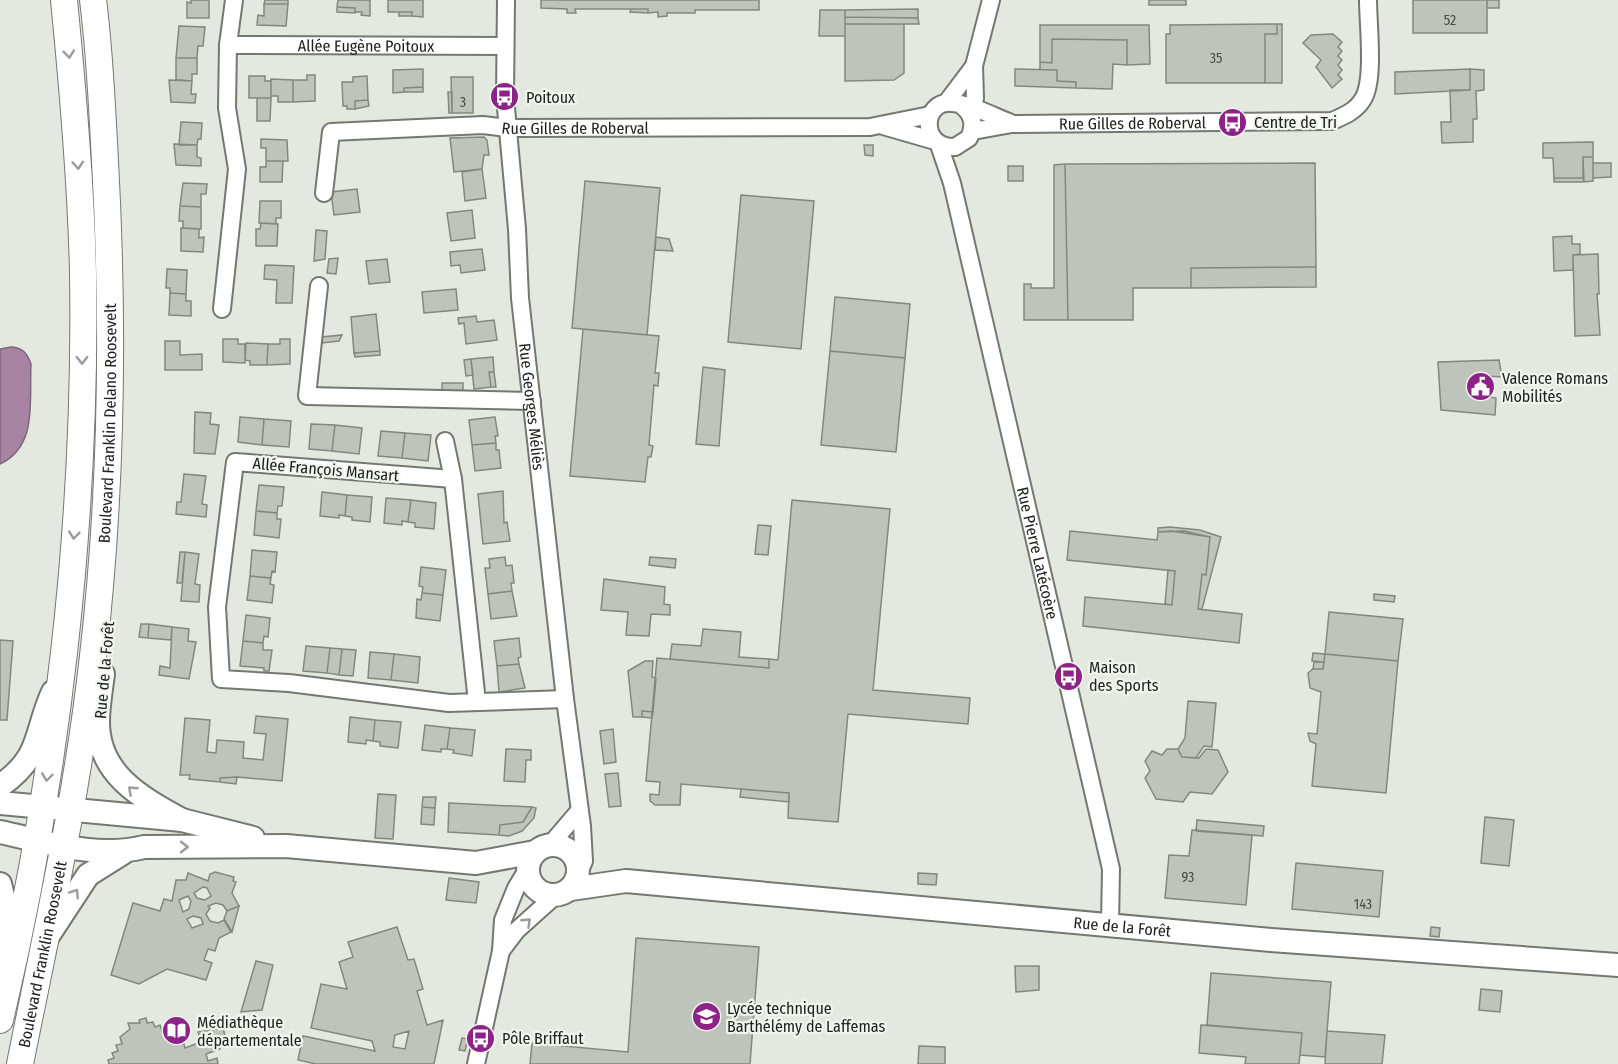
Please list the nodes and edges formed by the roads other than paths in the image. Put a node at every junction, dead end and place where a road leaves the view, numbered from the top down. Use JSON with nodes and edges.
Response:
{"nodes":[{"id":1,"x":64,"y":0,"type":"edge"},
{"id":2,"x":93,"y":0,"type":"edge"},
{"id":3,"x":234,"y":0,"type":"edge"},
{"id":4,"x":506,"y":0,"type":"edge"},
{"id":5,"x":990,"y":0,"type":"edge"},
{"id":6,"x":1368,"y":0,"type":"edge"},
{"id":7,"x":228,"y":45,"type":"junction"},
{"id":8,"x":505,"y":46,"type":"junction"},
{"id":9,"x":974,"y":66,"type":"junction"},
{"id":10,"x":965,"y":112,"type":"junction"},
{"id":11,"x":930,"y":116,"type":"junction"},
{"id":12,"x":882,"y":126,"type":"junction"},
{"id":13,"x":507,"y":128,"type":"junction"},
{"id":14,"x":943,"y":144,"type":"junction"},
{"id":15,"x":324,"y":193,"type":"dead end"},
{"id":16,"x":318,"y":286,"type":"dead end"},
{"id":17,"x":222,"y":309,"type":"dead end"},
{"id":18,"x":532,"y":401,"type":"junction"},
{"id":19,"x":446,"y":441,"type":"dead end"},
{"id":20,"x":453,"y":479,"type":"junction"},
{"id":21,"x":105,"y":517,"type":"junction"},
{"id":22,"x":60,"y":677,"type":"junction"},
{"id":23,"x":565,"y":699,"type":"junction"},
{"id":24,"x":477,"y":702,"type":"junction"},
{"id":25,"x":0,"y":786,"type":"edge"},
{"id":26,"x":0,"y":803,"type":"edge"},
{"id":27,"x":43,"y":807,"type":"junction"},
{"id":28,"x":70,"y":810,"type":"junction"},
{"id":29,"x":579,"y":811,"type":"junction"},
{"id":30,"x":182,"y":820,"type":"junction"},
{"id":31,"x":0,"y":832,"type":"edge"},
{"id":32,"x":37,"y":840,"type":"junction"},
{"id":33,"x":64,"y":845,"type":"junction"},
{"id":34,"x":286,"y":846,"type":"junction"},
{"id":35,"x":123,"y":853,"type":"junction"},
{"id":36,"x":476,"y":863,"type":"junction"},
{"id":37,"x":553,"y":871,"type":"junction"},
{"id":38,"x":626,"y":881,"type":"junction"},
{"id":39,"x":0,"y":884,"type":"edge"},
{"id":40,"x":1110,"y":924,"type":"junction"},
{"id":41,"x":44,"y":942,"type":"junction"},
{"id":42,"x":501,"y":951,"type":"junction"},
{"id":43,"x":1618,"y":965,"type":"edge"},
{"id":44,"x":0,"y":966,"type":"edge"},
{"id":45,"x":0,"y":1020,"type":"edge"},
{"id":46,"x":20,"y":1064,"type":"edge"},
{"id":47,"x":476,"y":1064,"type":"edge"}],
"edges":[{"from":1,"to":22,"type":"main road","name":"Boulevard Franklin Delano Roosevelt","one_way":true},
{"from":2,"to":21,"type":"main road","name":"Boulevard Franklin Delano Roosevelt"},
{"from":3,"to":7,"type":"street"},
{"from":4,"to":8,"type":"street","name":"Rue Georges Méliès"},
{"from":5,"to":9,"type":"street"},
{"from":6,"to":10,"type":"street","name":"Rue Gilles de Roberval"},
{"from":7,"to":8,"type":"street","name":"Allée Eugène Poitoux"},
{"from":7,"to":17,"type":"street"},
{"from":8,"to":13,"type":"street","name":"Rue Georges Méliès"},
{"from":9,"to":10,"type":"street"},
{"from":9,"to":10,"type":"street"},
{"from":10,"to":11,"type":"street"},
{"from":10,"to":14,"type":"street"},
{"from":11,"to":12,"type":"street","name":"Rue Gilles de Roberval"},
{"from":11,"to":14,"type":"street"},
{"from":12,"to":13,"type":"street","name":"Rue Gilles de Roberval"},
{"from":12,"to":14,"type":"street","name":"Rue Gilles de Roberval"},
{"from":13,"to":15,"type":"street","name":"Rue Gilles de Roberval"},
{"from":13,"to":18,"type":"street","name":"Rue Georges Méliès"},
{"from":14,"to":40,"type":"street","name":"Rue Pierre Latécoère"},
{"from":16,"to":18,"type":"street"},
{"from":18,"to":23,"type":"street","name":"Rue Georges Méliès"},
{"from":19,"to":20,"type":"street"},
{"from":20,"to":24,"type":"street"},
{"from":20,"to":24,"type":"street","name":"Allée François Mansart"},
{"from":21,"to":28,"type":"main road","name":"Boulevard Franklin Delano Roosevelt"},
{"from":30,"to":21,"type":"street","name":"Rue de la Forêt","one_way":true},
{"from":22,"to":25,"type":"street"},
{"from":22,"to":27,"type":"main road","name":"Boulevard Franklin Delano Roosevelt","one_way":true},
{"from":23,"to":24,"type":"street","name":"Allée François Mansart"},
{"from":23,"to":29,"type":"street","name":"Rue Georges Méliès"},
{"from":26,"to":27,"type":"street","name":"Rue de la Forêt"},
{"from":27,"to":28,"type":"street","name":"Rue de la Forêt"},
{"from":27,"to":32,"type":"main road","name":"Boulevard Franklin Delano Roosevelt"},
{"from":28,"to":30,"type":"street","name":"Rue de la Forêt"},
{"from":28,"to":33,"type":"main road","name":"Boulevard Franklin Delano Roosevelt"},
{"from":29,"to":37,"type":"street","name":"Rue Georges Méliès"},
{"from":29,"to":37,"type":"street"},
{"from":30,"to":34,"type":"street","name":"Rue de la Forêt"},
{"from":31,"to":32,"type":"street"},
{"from":32,"to":33,"type":"street","name":"Rue de la Forêt"},
{"from":32,"to":45,"type":"main road","name":"Boulevard Franklin Roosevelt"},
{"from":33,"to":35,"type":"street","name":"Rue de la Forêt"},
{"from":33,"to":41,"type":"main road","name":"Boulevard Franklin Roosevelt"},
{"from":35,"to":34,"type":"street","name":"Rue de la Forêt","one_way":true},
{"from":34,"to":36,"type":"street","name":"Rue de la Forêt"},
{"from":41,"to":35,"type":"street","name":"Rue de la Forêt","one_way":true},
{"from":36,"to":37,"type":"street"},
{"from":36,"to":37,"type":"street"},
{"from":37,"to":38,"type":"street","name":"Rue de la Forêt"},
{"from":37,"to":38,"type":"street","name":"Rue de la Forêt"},
{"from":42,"to":37,"type":"street","one_way":true},
{"from":37,"to":42,"type":"street"},
{"from":38,"to":40,"type":"street","name":"Rue de la Forêt"},
{"from":39,"to":44,"type":"street"},
{"from":40,"to":43,"type":"street","name":"Rue de la Forêt"},
{"from":41,"to":46,"type":"main road","name":"Boulevard Franklin Roosevelt"},
{"from":42,"to":47,"type":"street"}]}
